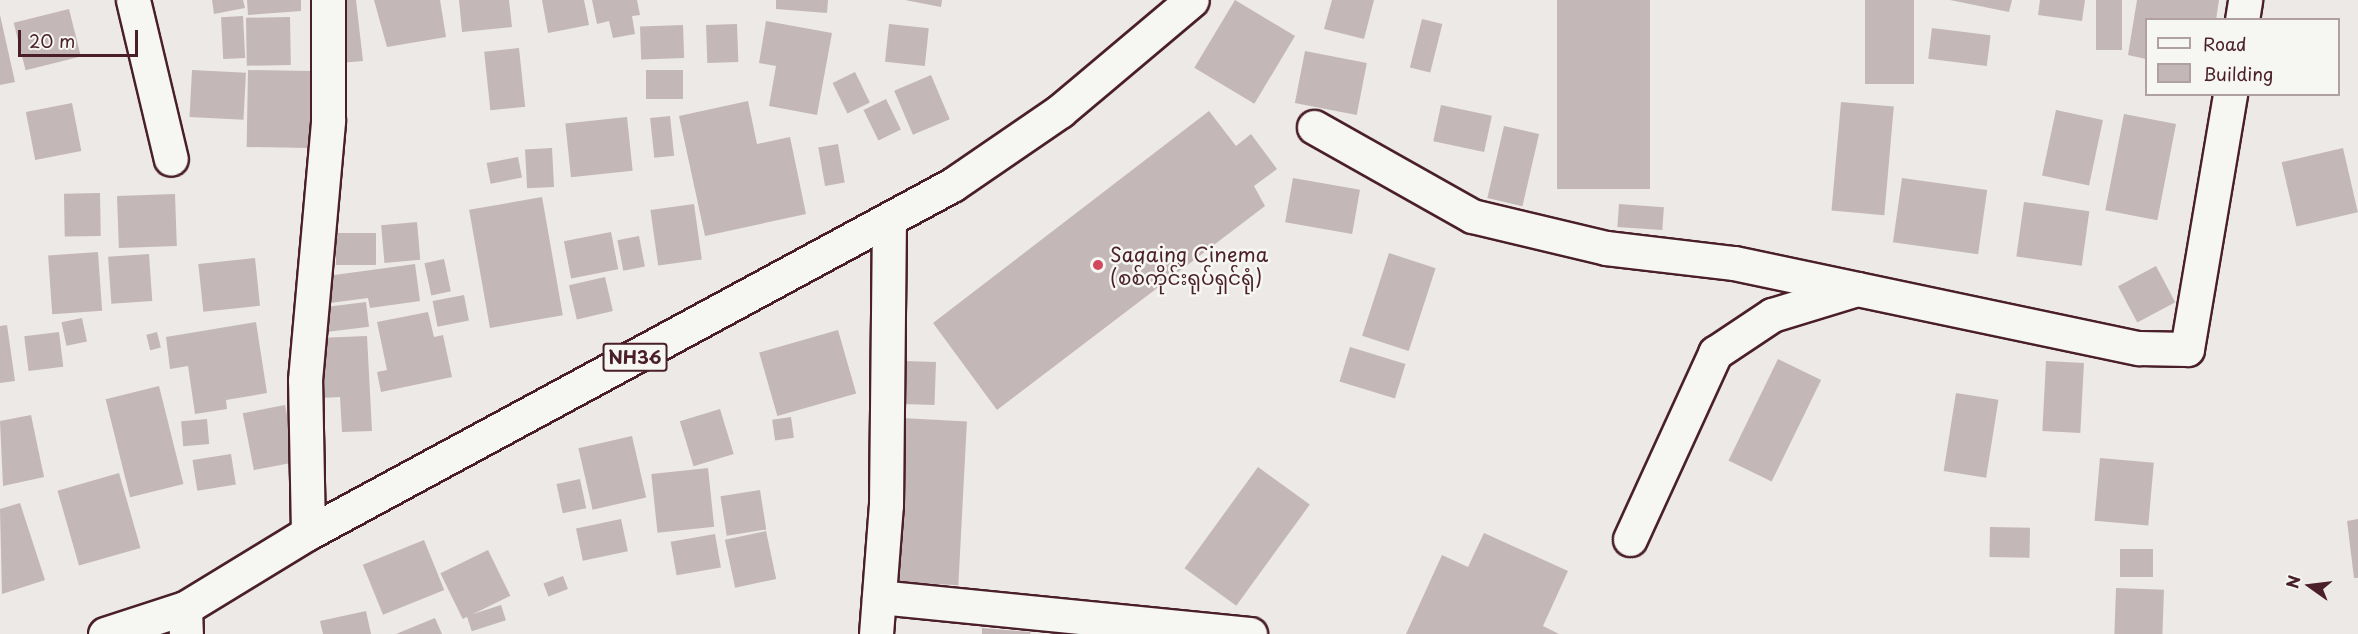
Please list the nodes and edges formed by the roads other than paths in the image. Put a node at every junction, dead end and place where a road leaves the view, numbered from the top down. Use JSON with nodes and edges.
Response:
{"nodes":[{"id":1,"x":133,"y":0,"type":"edge"},
{"id":2,"x":328,"y":0,"type":"edge"},
{"id":3,"x":1177,"y":0,"type":"edge"},
{"id":4,"x":1192,"y":0,"type":"edge"},
{"id":5,"x":2245,"y":0,"type":"edge"},
{"id":6,"x":2242,"y":18,"type":"edge"},
{"id":7,"x":1145,"y":43,"type":"junction"},
{"id":8,"x":2230,"y":96,"type":"edge"},
{"id":9,"x":1314,"y":127,"type":"dead end"},
{"id":10,"x":171,"y":159,"type":"dead end"},
{"id":11,"x":889,"y":221,"type":"junction"},
{"id":12,"x":1859,"y":289,"type":"junction"},
{"id":13,"x":308,"y":533,"type":"junction"},
{"id":14,"x":1630,"y":539,"type":"dead end"},
{"id":15,"x":879,"y":597,"type":"junction"},
{"id":16,"x":186,"y":621,"type":"edge"},
{"id":17,"x":105,"y":634,"type":"edge"},
{"id":18,"x":876,"y":634,"type":"edge"},
{"id":19,"x":1250,"y":634,"type":"edge"}],
"edges":[{"from":1,"to":10,"type":"main road"},
{"from":2,"to":13,"type":"main road"},
{"from":3,"to":7,"type":"main road","number":"NH36"},
{"from":4,"to":7,"type":"main road","number":"NH36"},
{"from":5,"to":6,"type":"main road"},
{"from":7,"to":11,"type":"main road","number":"NH36"},
{"from":8,"to":12,"type":"main road"},
{"from":9,"to":12,"type":"main road"},
{"from":11,"to":13,"type":"main road","number":"NH36"},
{"from":11,"to":15,"type":"main road"},
{"from":12,"to":14,"type":"main road"},
{"from":13,"to":16,"type":"main road","number":"NH36"},
{"from":15,"to":18,"type":"main road"},
{"from":15,"to":19,"type":"main road"},
{"from":16,"to":17,"type":"main road","number":"NH36"}]}
